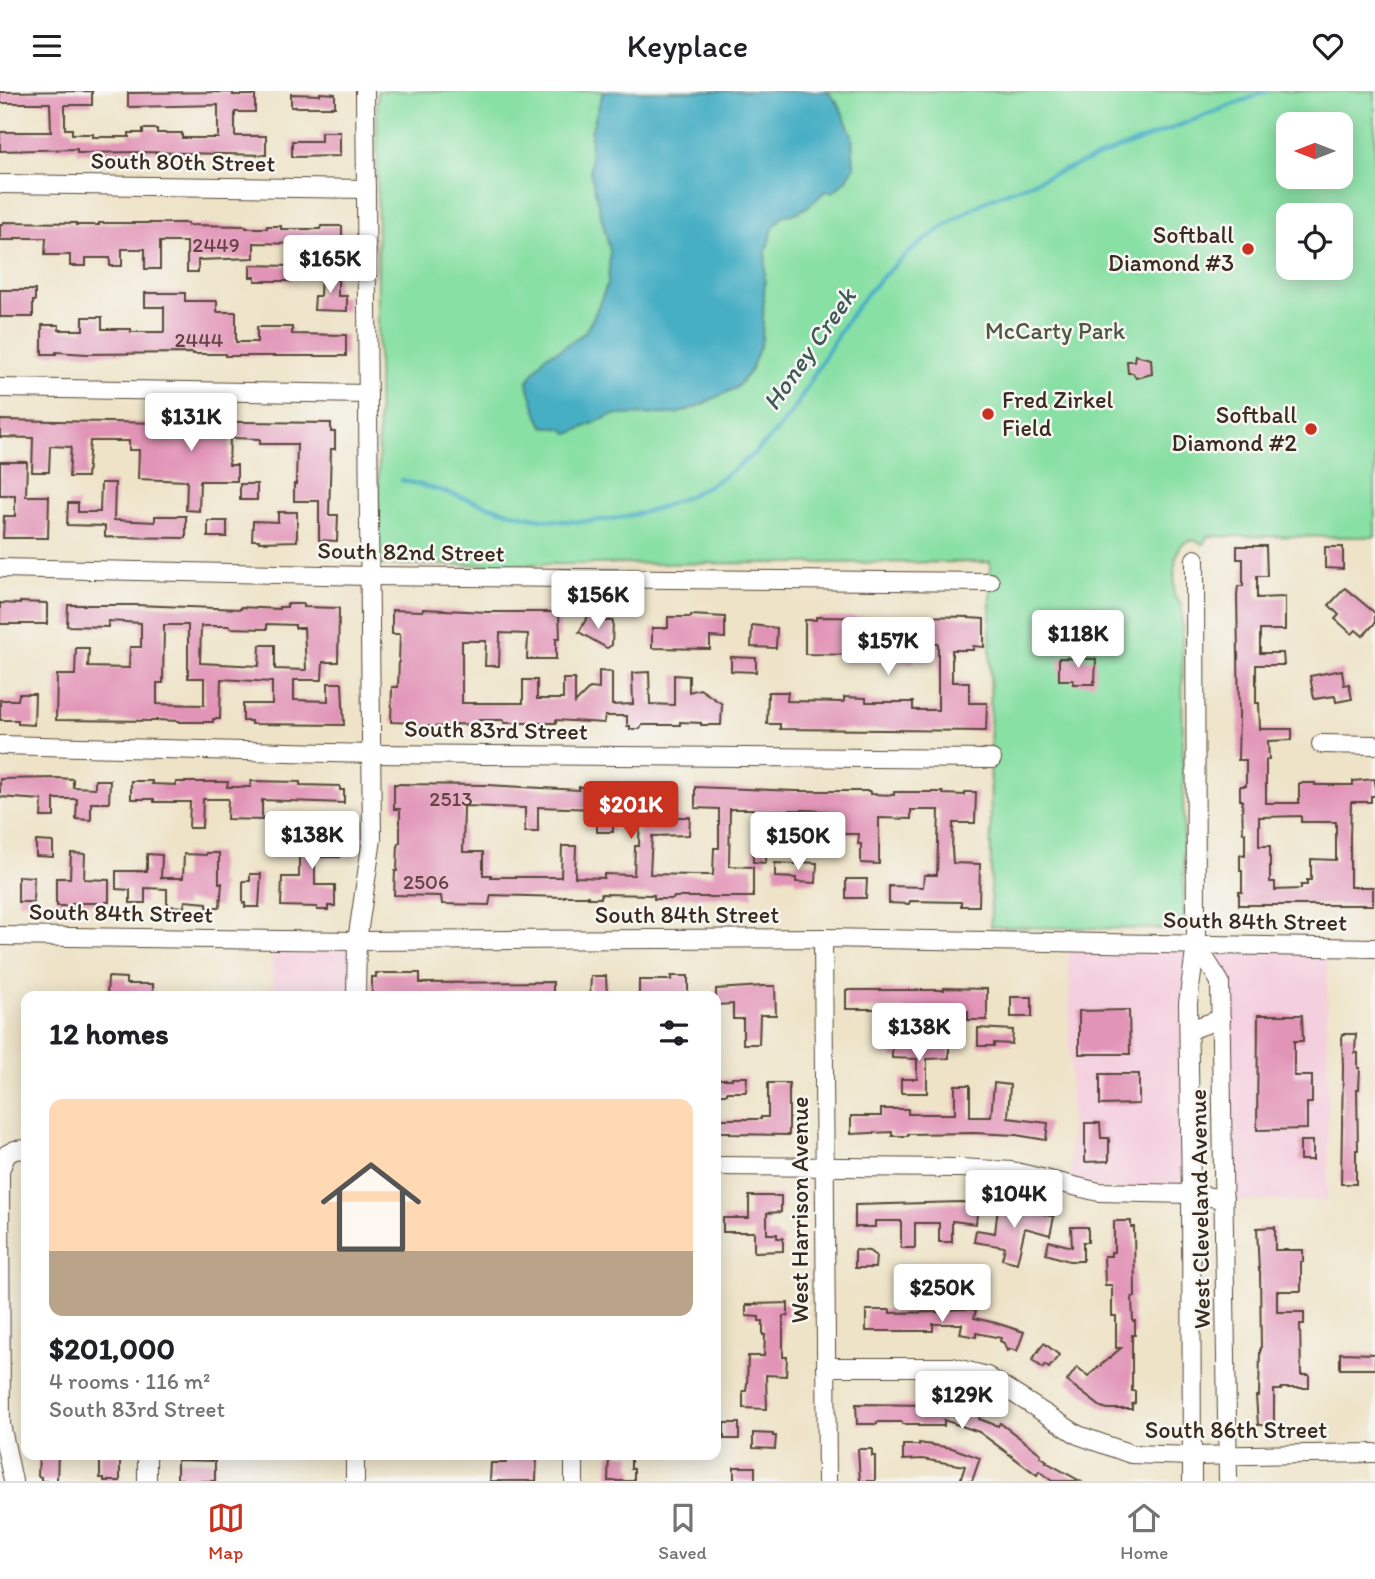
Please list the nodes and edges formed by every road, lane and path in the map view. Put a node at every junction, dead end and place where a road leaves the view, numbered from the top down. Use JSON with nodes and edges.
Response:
{"nodes":[{"id":1,"x":365,"y":91,"type":"edge"},
{"id":2,"x":0,"y":184,"type":"edge"},
{"id":3,"x":366,"y":189,"type":"junction"},
{"id":4,"x":0,"y":388,"type":"edge"},
{"id":5,"x":368,"y":394,"type":"junction"},
{"id":6,"x":1195,"y":559,"type":"dead end"},
{"id":7,"x":0,"y":568,"type":"edge"},
{"id":8,"x":369,"y":576,"type":"junction"},
{"id":9,"x":990,"y":582,"type":"dead end"},
{"id":10,"x":1321,"y":744,"type":"dead end"},
{"id":11,"x":0,"y":745,"type":"edge"},
{"id":12,"x":1375,"y":745,"type":"edge"},
{"id":13,"x":372,"y":754,"type":"junction"},
{"id":14,"x":992,"y":759,"type":"dead end"},
{"id":15,"x":0,"y":936,"type":"edge"},
{"id":16,"x":823,"y":938,"type":"junction"},
{"id":17,"x":357,"y":941,"type":"junction"},
{"id":18,"x":1196,"y":944,"type":"junction"},
{"id":19,"x":1375,"y":948,"type":"edge"},
{"id":20,"x":356,"y":991,"type":"edge"},
{"id":21,"x":1221,"y":1019,"type":"junction"},
{"id":22,"x":1189,"y":1030,"type":"junction"},
{"id":23,"x":21,"y":1149,"type":"edge"},
{"id":24,"x":721,"y":1166,"type":"edge"},
{"id":25,"x":824,"y":1167,"type":"junction"},
{"id":26,"x":1191,"y":1194,"type":"junction"},
{"id":27,"x":1224,"y":1199,"type":"junction"},
{"id":28,"x":826,"y":1367,"type":"junction"},
{"id":29,"x":1375,"y":1453,"type":"edge"},
{"id":30,"x":1228,"y":1455,"type":"junction"},
{"id":31,"x":1192,"y":1456,"type":"junction"},
{"id":32,"x":147,"y":1460,"type":"edge"},
{"id":33,"x":355,"y":1460,"type":"edge"},
{"id":34,"x":574,"y":1460,"type":"edge"},
{"id":35,"x":13,"y":1481,"type":"edge"},
{"id":36,"x":147,"y":1481,"type":"edge"},
{"id":37,"x":355,"y":1481,"type":"edge"},
{"id":38,"x":574,"y":1481,"type":"edge"},
{"id":39,"x":827,"y":1481,"type":"edge"},
{"id":40,"x":1192,"y":1481,"type":"edge"},
{"id":41,"x":1228,"y":1481,"type":"edge"}],
"edges":[{"from":1,"to":3,"type":"street"},
{"from":2,"to":3,"type":"street","name":"South 80th Street"},
{"from":3,"to":5,"type":"street"},
{"from":4,"to":5,"type":"street"},
{"from":5,"to":8,"type":"street"},
{"from":6,"to":18,"type":"street","name":"West Cleveland Avenue"},
{"from":7,"to":8,"type":"street","name":"South 82nd Street"},
{"from":8,"to":9,"type":"street","name":"South 82nd Street"},
{"from":8,"to":13,"type":"street"},
{"from":10,"to":12,"type":"street"},
{"from":11,"to":13,"type":"street","name":"South 83rd Street"},
{"from":13,"to":14,"type":"street","name":"South 83rd Street"},
{"from":13,"to":17,"type":"street"},
{"from":15,"to":17,"type":"street","name":"South 84th Street"},
{"from":16,"to":17,"type":"street","name":"South 84th Street"},
{"from":16,"to":18,"type":"street","name":"South 84th Street"},
{"from":16,"to":25,"type":"street","name":"West Harrison Avenue"},
{"from":17,"to":20,"type":"street"},
{"from":18,"to":19,"type":"street","name":"South 84th Street"},
{"from":18,"to":21,"type":"street","name":"West Cleveland Avenue"},
{"from":18,"to":22,"type":"street","name":"West Cleveland Avenue"},
{"from":21,"to":22,"type":"street"},
{"from":21,"to":27,"type":"street","name":"West Cleveland Avenue"},
{"from":22,"to":26,"type":"street","name":"West Cleveland Avenue"},
{"from":23,"to":35,"type":"street"},
{"from":24,"to":25,"type":"street"},
{"from":25,"to":26,"type":"street"},
{"from":25,"to":28,"type":"street","name":"West Harrison Avenue"},
{"from":26,"to":27,"type":"street"},
{"from":26,"to":31,"type":"street","name":"West Cleveland Avenue"},
{"from":27,"to":30,"type":"street","name":"West Cleveland Avenue"},
{"from":28,"to":31,"type":"street","name":"South 86th Street"},
{"from":28,"to":39,"type":"street","name":"West Harrison Avenue"},
{"from":29,"to":30,"type":"street","name":"South 86th Street"},
{"from":30,"to":31,"type":"street","name":"South 86th Street"},
{"from":30,"to":41,"type":"street","name":"West Cleveland Avenue"},
{"from":31,"to":40,"type":"street","name":"West Cleveland Avenue"},
{"from":32,"to":36,"type":"street"},
{"from":33,"to":37,"type":"street"},
{"from":34,"to":38,"type":"street"}]}
